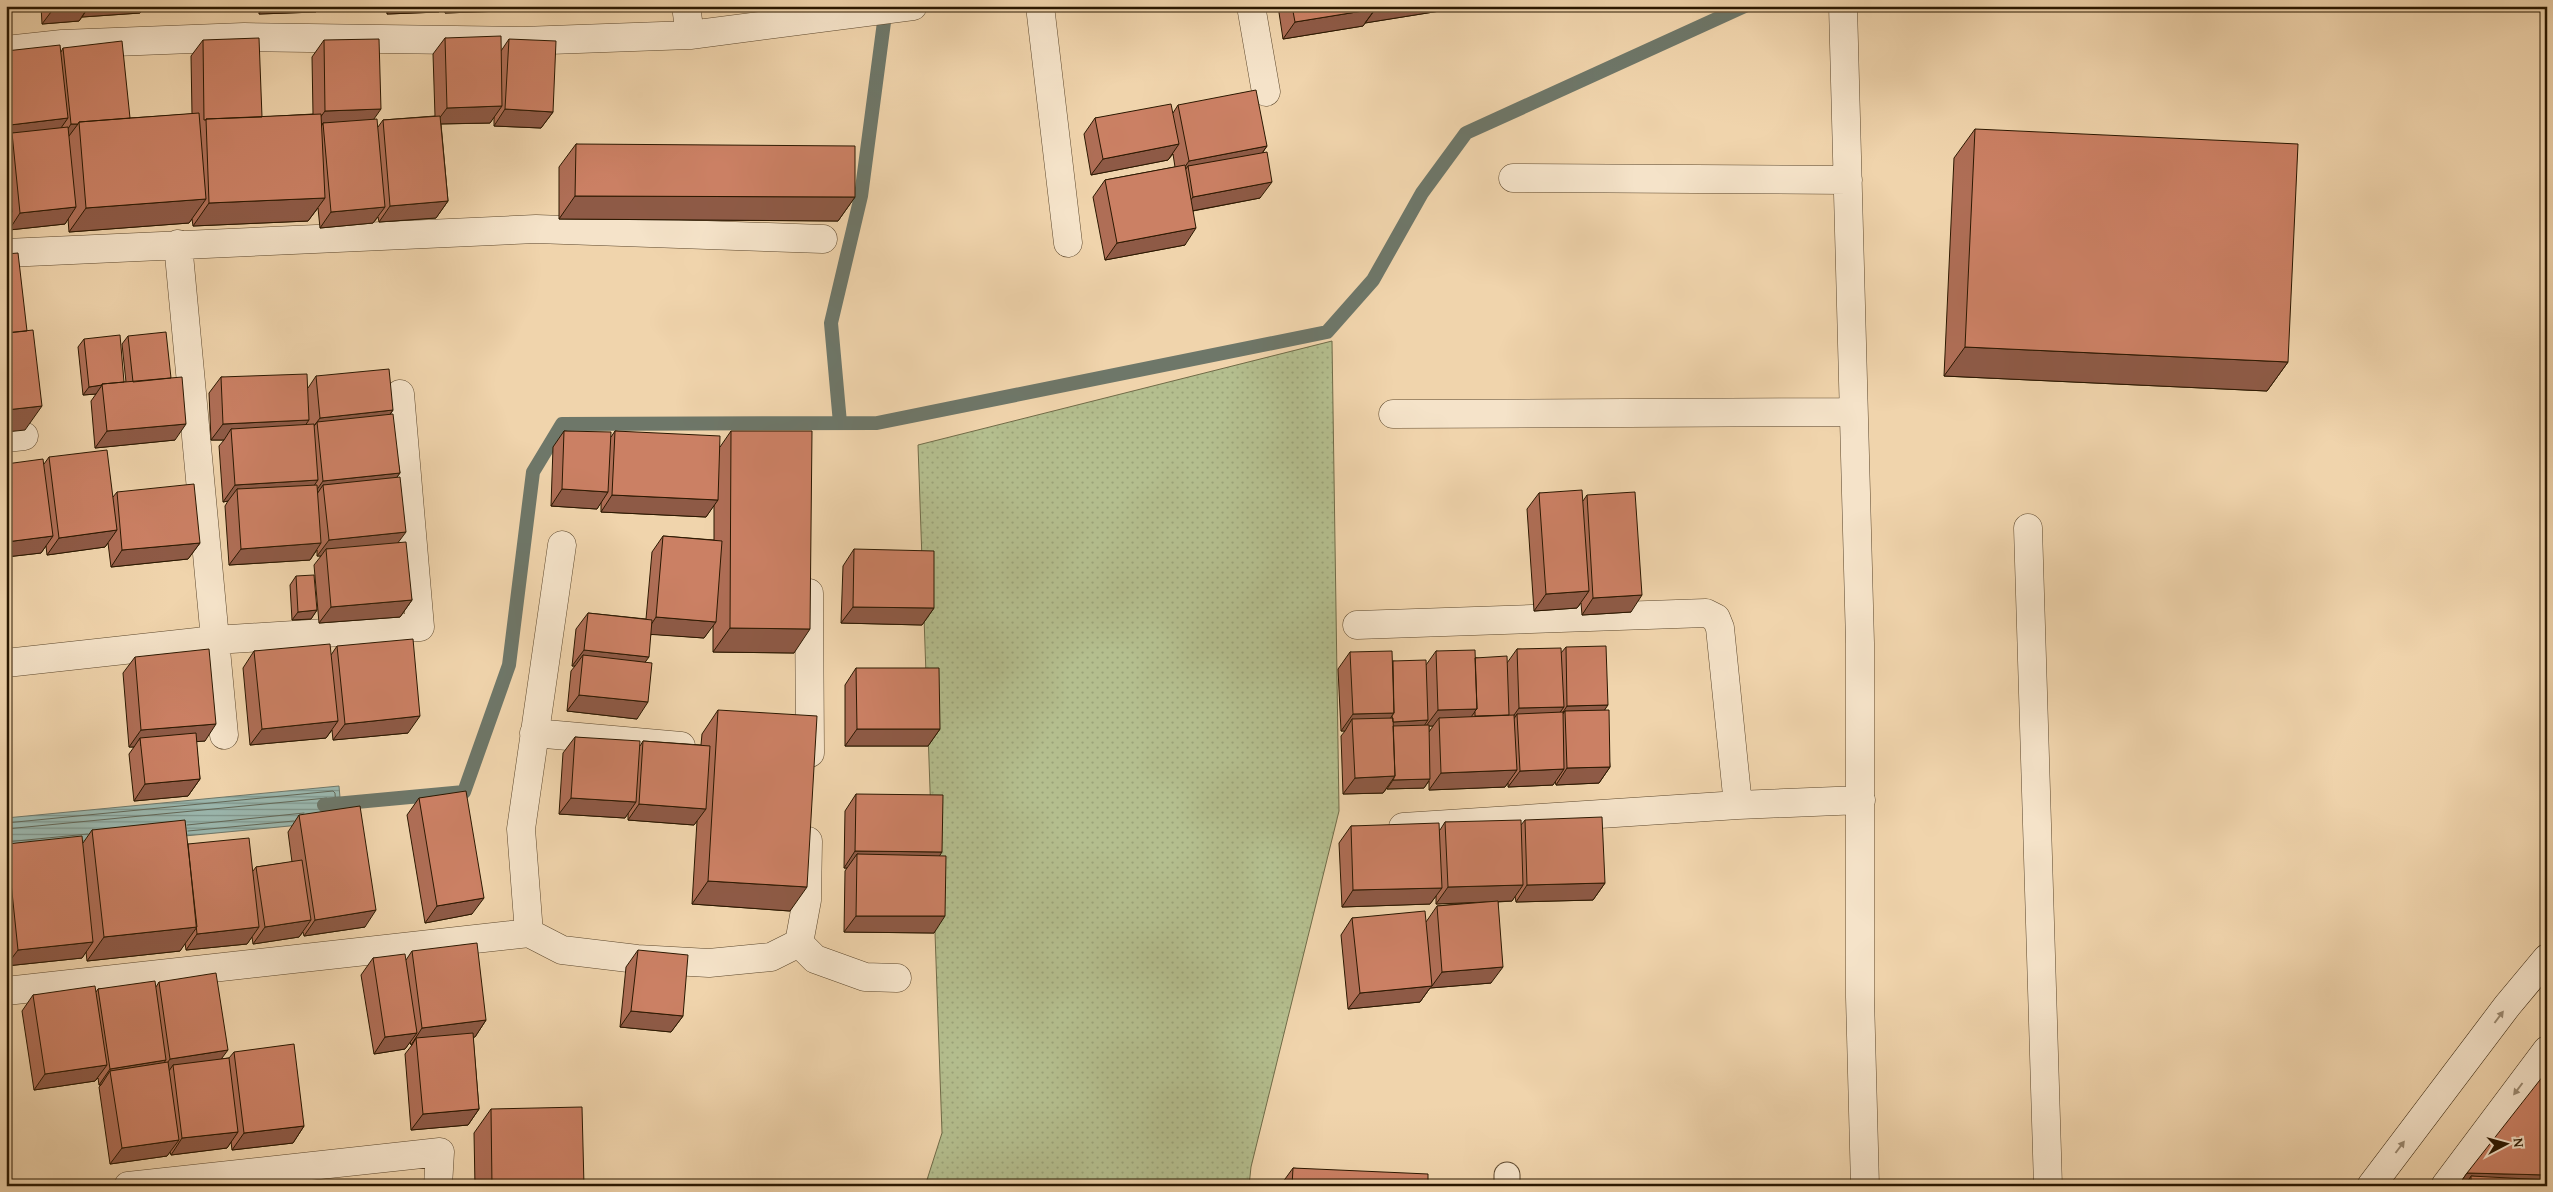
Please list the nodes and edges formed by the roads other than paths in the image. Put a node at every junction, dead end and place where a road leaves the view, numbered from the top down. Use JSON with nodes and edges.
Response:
{"nodes":[{"id":1,"x":686,"y":6,"type":"edge"},
{"id":2,"x":912,"y":6,"type":"edge"},
{"id":3,"x":1040,"y":6,"type":"edge"},
{"id":4,"x":1251,"y":6,"type":"edge"},
{"id":5,"x":1843,"y":6,"type":"edge"},
{"id":6,"x":690,"y":35,"type":"junction"},
{"id":7,"x":6,"y":50,"type":"edge"},
{"id":8,"x":1266,"y":92,"type":"dead end"},
{"id":9,"x":1513,"y":178,"type":"dead end"},
{"id":10,"x":1848,"y":180,"type":"junction"},
{"id":11,"x":822,"y":239,"type":"dead end"},
{"id":12,"x":1068,"y":243,"type":"dead end"},
{"id":13,"x":178,"y":244,"type":"junction"},
{"id":14,"x":6,"y":253,"type":"edge"},
{"id":15,"x":400,"y":394,"type":"dead end"},
{"id":16,"x":1853,"y":412,"type":"junction"},
{"id":17,"x":1394,"y":414,"type":"dead end"},
{"id":18,"x":2028,"y":528,"type":"dead end"},
{"id":19,"x":562,"y":545,"type":"dead end"},
{"id":20,"x":808,"y":571,"type":"edge"},
{"id":21,"x":1357,"y":625,"type":"dead end"},
{"id":22,"x":215,"y":640,"type":"junction"},
{"id":23,"x":6,"y":663,"type":"edge"},
{"id":24,"x":534,"y":733,"type":"junction"},
{"id":25,"x":224,"y":735,"type":"dead end"},
{"id":26,"x":695,"y":747,"type":"edge"},
{"id":27,"x":809,"y":779,"type":"edge"},
{"id":28,"x":1861,"y":800,"type":"junction"},
{"id":29,"x":1738,"y":805,"type":"junction"},
{"id":30,"x":808,"y":816,"type":"edge"},
{"id":31,"x":1374,"y":829,"type":"edge"},
{"id":32,"x":529,"y":933,"type":"junction"},
{"id":33,"x":799,"y":944,"type":"junction"},
{"id":34,"x":2543,"y":972,"type":"edge"},
{"id":35,"x":897,"y":978,"type":"dead end"},
{"id":36,"x":6,"y":991,"type":"edge"},
{"id":37,"x":2547,"y":1050,"type":"edge"},
{"id":38,"x":128,"y":1186,"type":"edge"},
{"id":39,"x":438,"y":1186,"type":"edge"},
{"id":40,"x":1865,"y":1186,"type":"edge"},
{"id":41,"x":2048,"y":1186,"type":"edge"},
{"id":42,"x":2371,"y":1186,"type":"edge"},
{"id":43,"x":2445,"y":1186,"type":"edge"}],
"edges":[{"from":1,"to":6,"type":"street"},
{"from":2,"to":6,"type":"street"},
{"from":3,"to":12,"type":"street"},
{"from":4,"to":8,"type":"street"},
{"from":5,"to":10,"type":"street"},
{"from":6,"to":7,"type":"street"},
{"from":9,"to":10,"type":"street"},
{"from":10,"to":16,"type":"street"},
{"from":11,"to":13,"type":"street"},
{"from":13,"to":14,"type":"street"},
{"from":13,"to":22,"type":"street"},
{"from":15,"to":22,"type":"street"},
{"from":16,"to":17,"type":"street"},
{"from":16,"to":28,"type":"street"},
{"from":18,"to":41,"type":"street"},
{"from":19,"to":24,"type":"street"},
{"from":20,"to":27,"type":"street"},
{"from":21,"to":29,"type":"street"},
{"from":22,"to":23,"type":"street"},
{"from":22,"to":25,"type":"street"},
{"from":24,"to":26,"type":"street"},
{"from":24,"to":32,"type":"street"},
{"from":28,"to":29,"type":"street"},
{"from":28,"to":40,"type":"street"},
{"from":29,"to":31,"type":"street"},
{"from":30,"to":33,"type":"street"},
{"from":32,"to":33,"type":"street"},
{"from":32,"to":36,"type":"street"},
{"from":33,"to":35,"type":"street"},
{"from":42,"to":34,"type":"street","one_way":true},
{"from":37,"to":43,"type":"street","one_way":true},
{"from":38,"to":39,"type":"street"}]}
